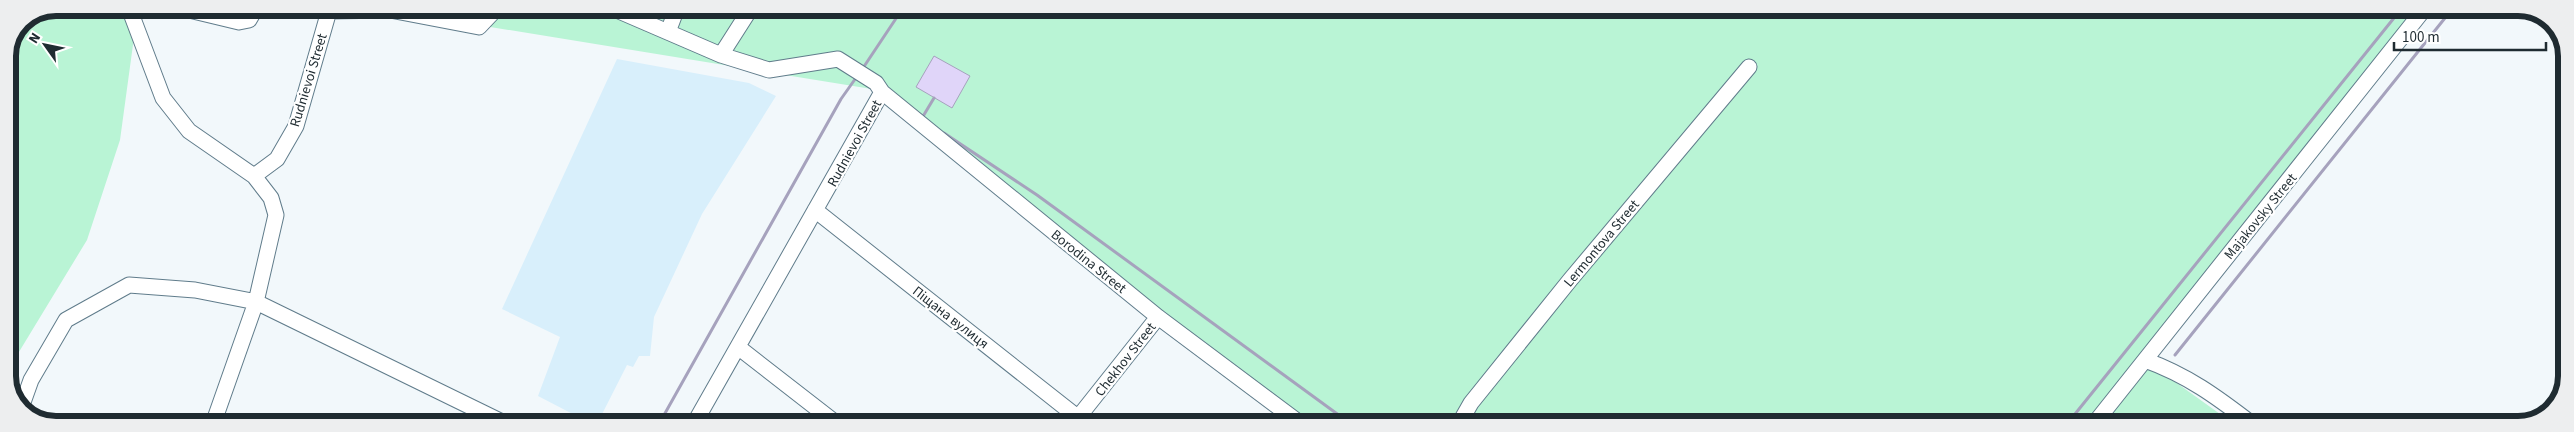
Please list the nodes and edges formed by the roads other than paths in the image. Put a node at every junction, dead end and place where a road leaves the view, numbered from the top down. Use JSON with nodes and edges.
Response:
{"nodes":[{"id":1,"x":138,"y":16,"type":"edge"},
{"id":2,"x":216,"y":16,"type":"edge"},
{"id":3,"x":251,"y":16,"type":"edge"},
{"id":4,"x":323,"y":16,"type":"edge"},
{"id":5,"x":425,"y":16,"type":"edge"},
{"id":6,"x":489,"y":16,"type":"edge"},
{"id":7,"x":631,"y":16,"type":"edge"},
{"id":8,"x":674,"y":16,"type":"edge"},
{"id":9,"x":746,"y":16,"type":"edge"},
{"id":10,"x":2418,"y":17,"type":"edge"},
{"id":11,"x":668,"y":32,"type":"junction"},
{"id":12,"x":721,"y":54,"type":"junction"},
{"id":13,"x":1749,"y":67,"type":"dead end"},
{"id":14,"x":879,"y":88,"type":"junction"},
{"id":15,"x":254,"y":176,"type":"junction"},
{"id":16,"x":815,"y":210,"type":"junction"},
{"id":17,"x":256,"y":302,"type":"junction"},
{"id":18,"x":1158,"y":317,"type":"junction"},
{"id":19,"x":738,"y":346,"type":"junction"},
{"id":20,"x":2145,"y":360,"type":"junction"},
{"id":21,"x":23,"y":398,"type":"edge"},
{"id":22,"x":216,"y":415,"type":"edge"},
{"id":23,"x":488,"y":415,"type":"edge"},
{"id":24,"x":699,"y":415,"type":"edge"},
{"id":25,"x":826,"y":415,"type":"edge"},
{"id":26,"x":1071,"y":415,"type":"edge"},
{"id":27,"x":1084,"y":415,"type":"edge"},
{"id":28,"x":1290,"y":416,"type":"edge"},
{"id":29,"x":1464,"y":416,"type":"edge"},
{"id":30,"x":2101,"y":416,"type":"edge"},
{"id":31,"x":2242,"y":416,"type":"edge"}],
"edges":[{"from":1,"to":15,"type":"street"},
{"from":2,"to":3,"type":"street"},
{"from":4,"to":15,"type":"street","name":"Rudnievoi Street"},
{"from":5,"to":6,"type":"street","name":"Rudnievoi Street"},
{"from":7,"to":11,"type":"street","name":"Rudnievoi Street"},
{"from":8,"to":11,"type":"street"},
{"from":9,"to":12,"type":"street"},
{"from":10,"to":20,"type":"street","name":"Majakovsky Street"},
{"from":11,"to":12,"type":"street","name":"Rudnievoi Street"},
{"from":12,"to":14,"type":"street","name":"Rudnievoi Street"},
{"from":13,"to":29,"type":"street","name":"Lermontova Street"},
{"from":14,"to":16,"type":"street","name":"Rudnievoi Street"},
{"from":14,"to":18,"type":"street","name":"Borodina Street"},
{"from":15,"to":17,"type":"street"},
{"from":16,"to":19,"type":"street","name":"Rudnievoi Street"},
{"from":16,"to":26,"type":"street","name":"Піщана вулиця"},
{"from":17,"to":21,"type":"street"},
{"from":17,"to":22,"type":"street"},
{"from":17,"to":23,"type":"street"},
{"from":18,"to":27,"type":"street","name":"Chekhov Street"},
{"from":18,"to":28,"type":"street","name":"Borodina Street"},
{"from":19,"to":24,"type":"street","name":"Rudnievoi Street"},
{"from":19,"to":25,"type":"street"},
{"from":20,"to":30,"type":"street","name":"Majakovsky Street"},
{"from":20,"to":31,"type":"street"}]}
